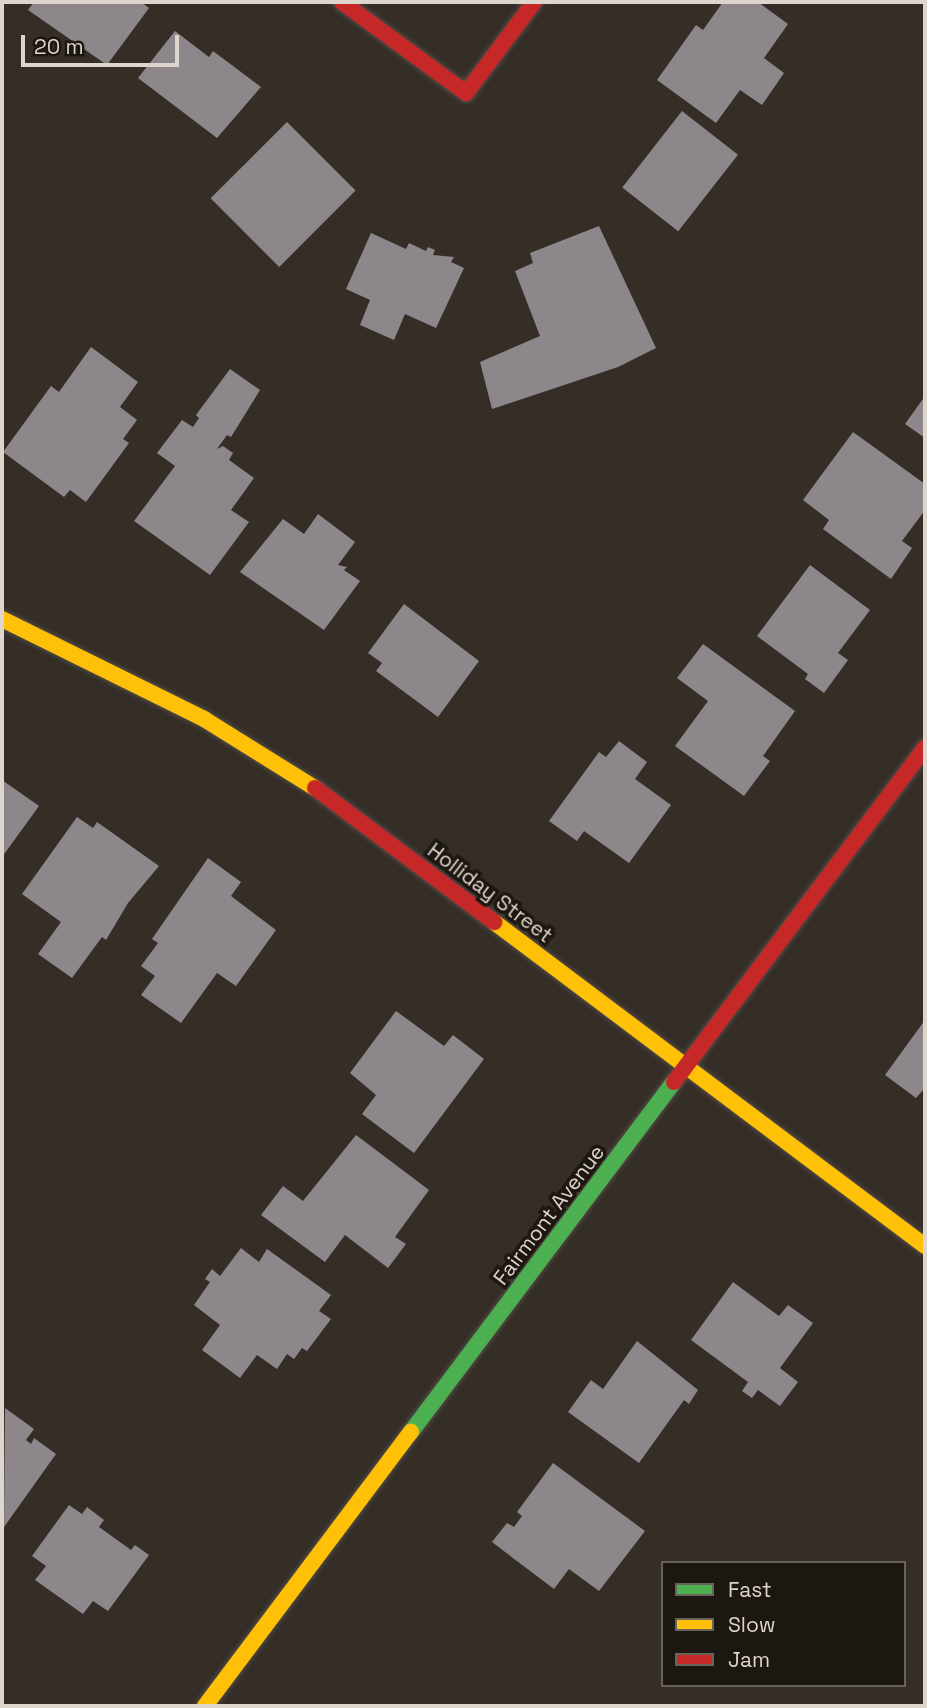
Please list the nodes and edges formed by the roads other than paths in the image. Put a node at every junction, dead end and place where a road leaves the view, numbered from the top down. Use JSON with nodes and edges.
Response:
{"nodes":[{"id":1,"x":342,"y":2,"type":"edge"},
{"id":2,"x":534,"y":2,"type":"edge"},
{"id":3,"x":2,"y":619,"type":"edge"},
{"id":4,"x":925,"y":748,"type":"edge"},
{"id":5,"x":687,"y":1066,"type":"junction"},
{"id":6,"x":925,"y":1247,"type":"edge"},
{"id":7,"x":205,"y":1706,"type":"edge"}],
"edges":[{"from":1,"to":2,"type":"street"},
{"from":3,"to":5,"type":"street","name":"Holliday Street"},
{"from":4,"to":5,"type":"street","name":"Fairmont Avenue"},
{"from":5,"to":6,"type":"street","name":"Holliday Street"},
{"from":5,"to":7,"type":"street","name":"Fairmont Avenue"}]}
